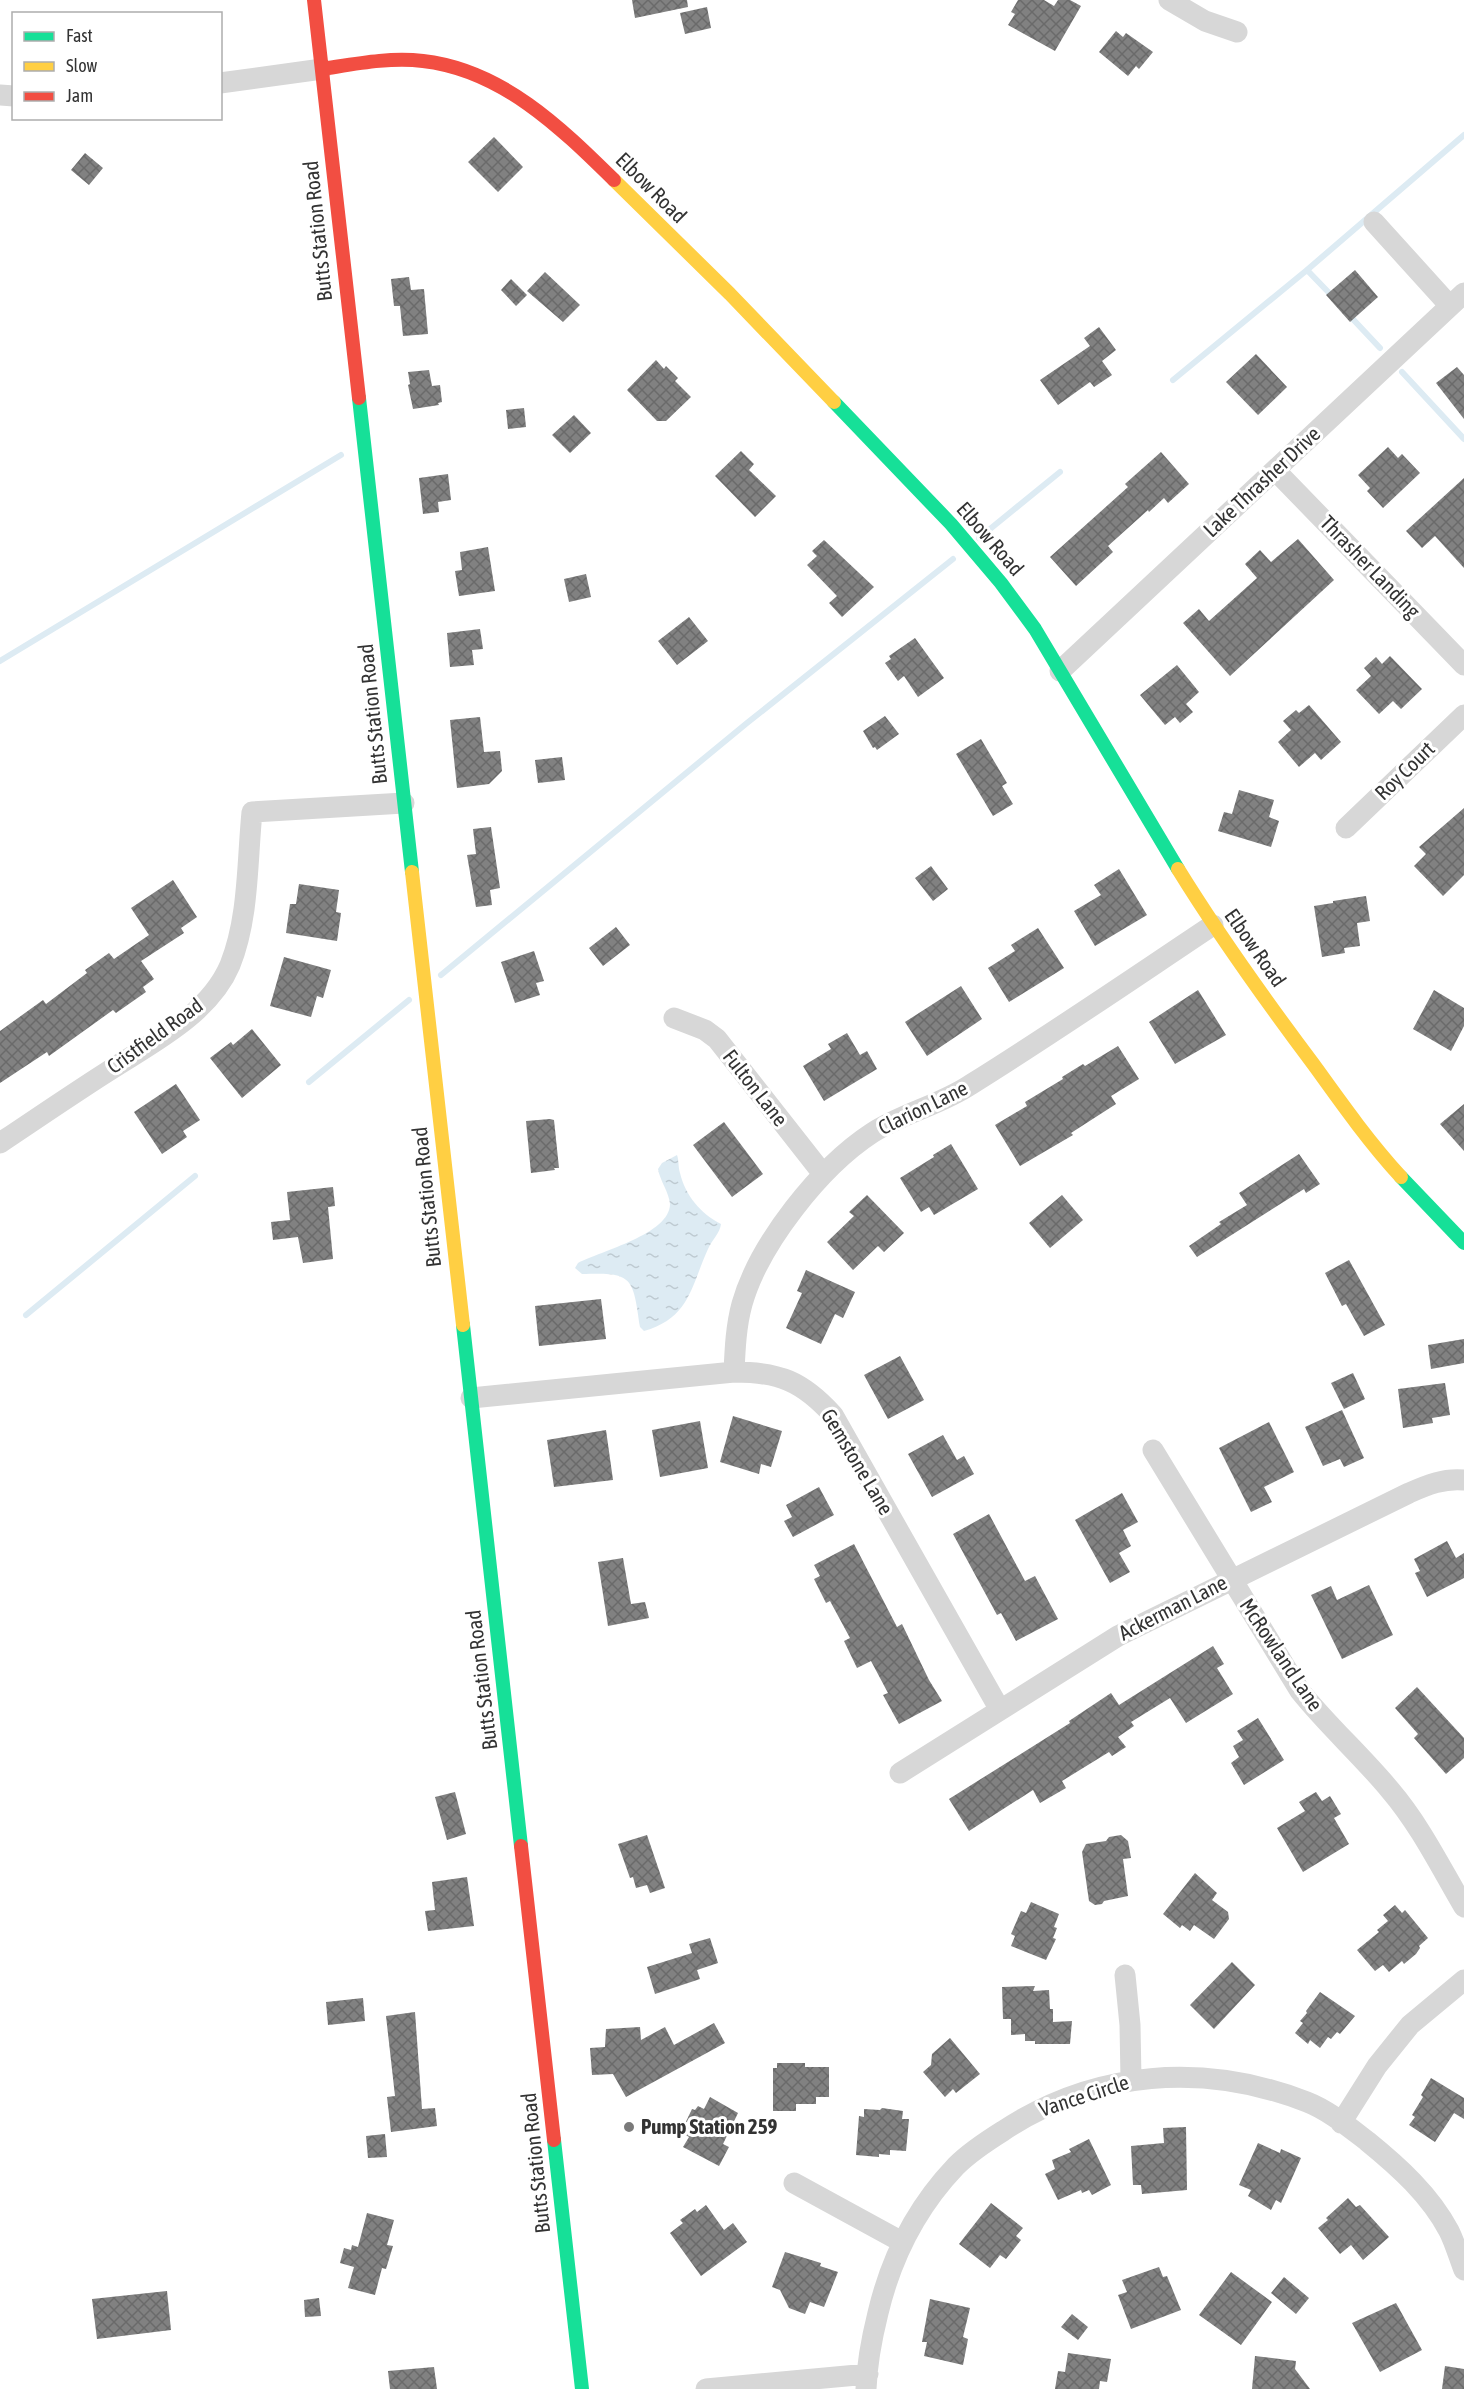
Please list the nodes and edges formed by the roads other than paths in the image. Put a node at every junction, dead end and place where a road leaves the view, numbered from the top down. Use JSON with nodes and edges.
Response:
{"nodes":[{"id":1,"x":314,"y":0,"type":"edge"},
{"id":2,"x":1169,"y":0,"type":"edge"},
{"id":3,"x":1237,"y":32,"type":"dead end"},
{"id":4,"x":322,"y":69,"type":"junction"},
{"id":5,"x":222,"y":83,"type":"edge"},
{"id":6,"x":1374,"y":222,"type":"dead end"},
{"id":7,"x":1457,"y":299,"type":"edge"},
{"id":8,"x":1275,"y":470,"type":"junction"},
{"id":9,"x":1464,"y":665,"type":"edge"},
{"id":10,"x":1060,"y":671,"type":"junction"},
{"id":11,"x":1464,"y":715,"type":"edge"},
{"id":12,"x":404,"y":803,"type":"junction"},
{"id":13,"x":1346,"y":828,"type":"dead end"},
{"id":14,"x":1213,"y":925,"type":"junction"},
{"id":15,"x":674,"y":1018,"type":"dead end"},
{"id":16,"x":0,"y":1143,"type":"edge"},
{"id":17,"x":823,"y":1174,"type":"junction"},
{"id":18,"x":1464,"y":1243,"type":"edge"},
{"id":19,"x":734,"y":1372,"type":"junction"},
{"id":20,"x":471,"y":1398,"type":"junction"},
{"id":21,"x":1153,"y":1450,"type":"dead end"},
{"id":22,"x":1464,"y":1480,"type":"edge"},
{"id":23,"x":1231,"y":1579,"type":"junction"},
{"id":24,"x":1000,"y":1710,"type":"junction"},
{"id":25,"x":900,"y":1773,"type":"dead end"},
{"id":26,"x":1464,"y":1907,"type":"edge"},
{"id":27,"x":1125,"y":1975,"type":"dead end"},
{"id":28,"x":1464,"y":1980,"type":"edge"},
{"id":29,"x":1131,"y":2079,"type":"junction"},
{"id":30,"x":1341,"y":2123,"type":"junction"},
{"id":31,"x":794,"y":2183,"type":"dead end"},
{"id":32,"x":903,"y":2242,"type":"junction"},
{"id":33,"x":1464,"y":2270,"type":"edge"},
{"id":34,"x":867,"y":2381,"type":"edge"},
{"id":35,"x":582,"y":2389,"type":"edge"},
{"id":36,"x":706,"y":2389,"type":"edge"}],
"edges":[{"from":1,"to":4,"type":"main road","name":"Butts Station Road"},
{"from":2,"to":3,"type":"street"},
{"from":4,"to":5,"type":"street"},
{"from":4,"to":10,"type":"main road","name":"Elbow Road"},
{"from":4,"to":12,"type":"main road","name":"Butts Station Road"},
{"from":6,"to":7,"type":"street"},
{"from":7,"to":8,"type":"street","name":"Lake Thrasher Drive"},
{"from":8,"to":9,"type":"street","name":"Thrasher Landing"},
{"from":8,"to":10,"type":"street","name":"Lake Thrasher Drive"},
{"from":10,"to":14,"type":"main road","name":"Elbow Road"},
{"from":11,"to":13,"type":"street","name":"Roy Court"},
{"from":12,"to":16,"type":"street","name":"Cristfield Road"},
{"from":12,"to":20,"type":"main road","name":"Butts Station Road"},
{"from":14,"to":17,"type":"street","name":"Clarion Lane"},
{"from":14,"to":18,"type":"main road","name":"Elbow Road"},
{"from":15,"to":17,"type":"street","name":"Fulton Lane"},
{"from":17,"to":19,"type":"street","name":"Clarion Lane"},
{"from":19,"to":20,"type":"street","name":"Gemstone Lane"},
{"from":19,"to":24,"type":"street","name":"Gemstone Lane"},
{"from":20,"to":35,"type":"main road","name":"Butts Station Road"},
{"from":21,"to":23,"type":"street","name":"McRowland Lane"},
{"from":22,"to":23,"type":"street","name":"Ackerman Lane"},
{"from":23,"to":24,"type":"street","name":"Ackerman Lane"},
{"from":23,"to":26,"type":"street","name":"McRowland Lane"},
{"from":24,"to":25,"type":"street","name":"Ackerman Lane"},
{"from":27,"to":29,"type":"street"},
{"from":28,"to":30,"type":"street"},
{"from":29,"to":30,"type":"street","name":"Vance Circle"},
{"from":29,"to":32,"type":"street","name":"Vance Circle"},
{"from":30,"to":33,"type":"street","name":"Vance Circle"},
{"from":31,"to":32,"type":"street"},
{"from":32,"to":34,"type":"street","name":"Vance Circle"},
{"from":34,"to":36,"type":"street"}]}
